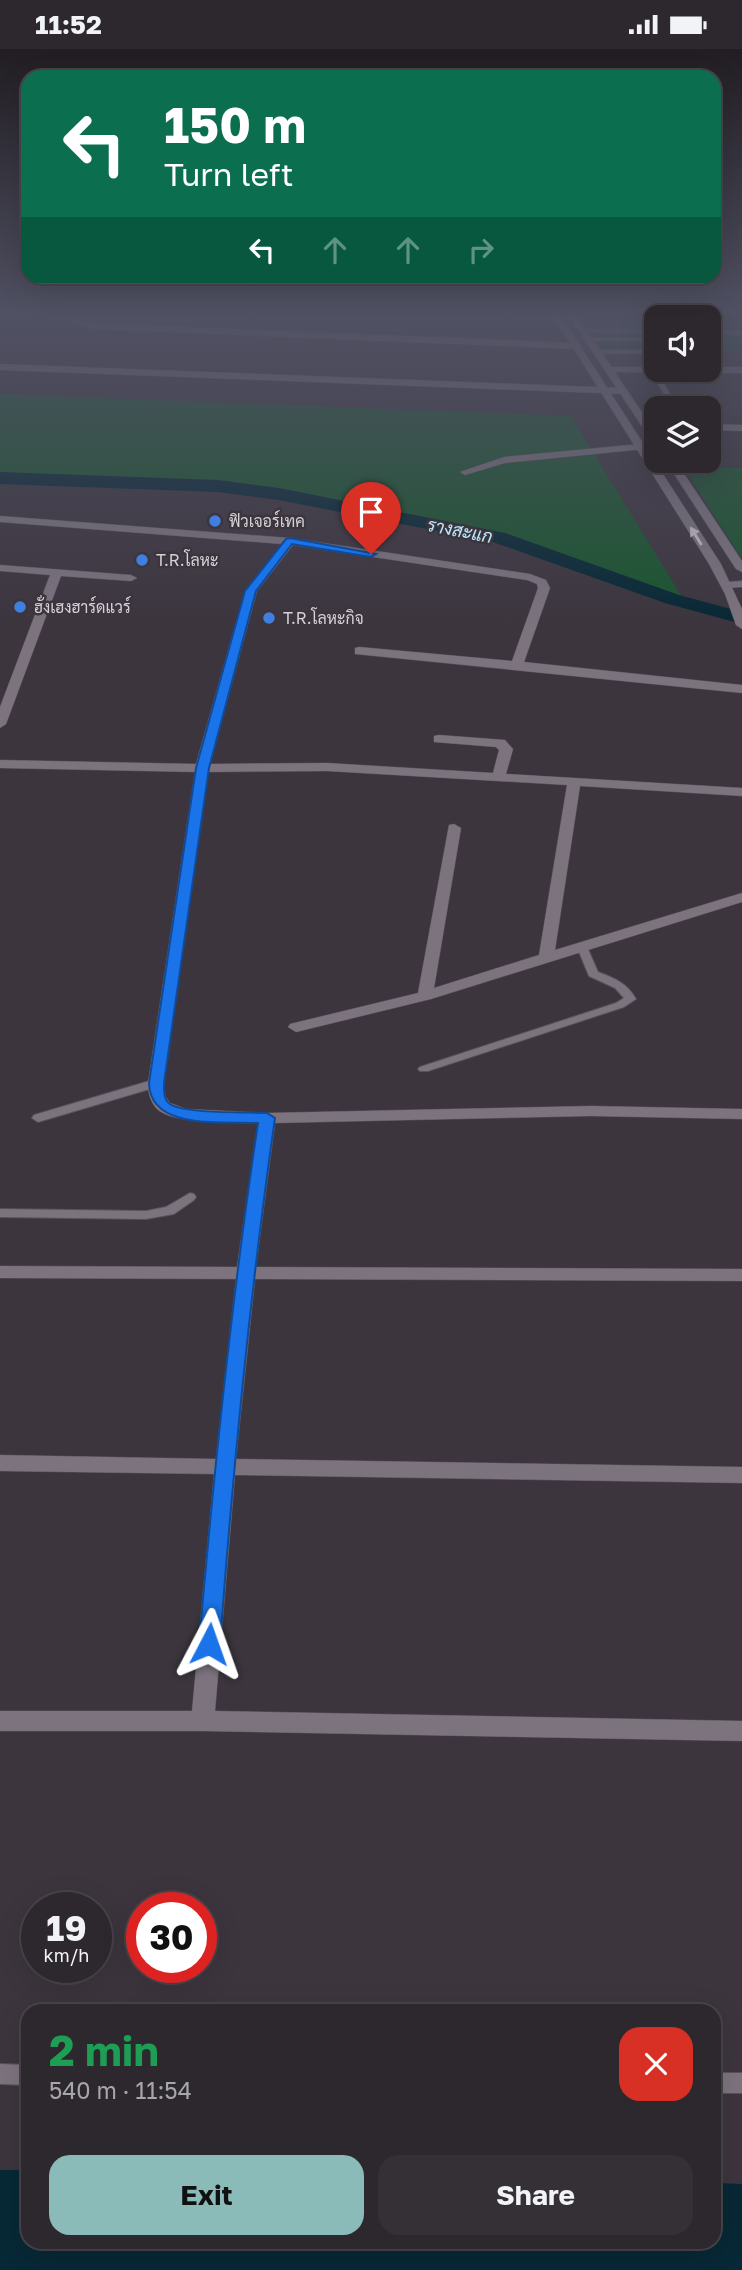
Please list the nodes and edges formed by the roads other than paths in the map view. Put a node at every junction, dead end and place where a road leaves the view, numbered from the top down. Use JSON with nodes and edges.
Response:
{"nodes":[{"id":1,"x":623,"y":420,"type":"edge"},
{"id":2,"x":721,"y":427,"type":"edge"},
{"id":3,"x":742,"y":428,"type":"edge"},
{"id":4,"x":640,"y":447,"type":"junction"},
{"id":5,"x":466,"y":472,"type":"dead end"},
{"id":6,"x":679,"y":473,"type":"edge"},
{"id":7,"x":0,"y":519,"type":"edge"},
{"id":8,"x":290,"y":541,"type":"junction"},
{"id":9,"x":0,"y":568,"type":"edge"},
{"id":10,"x":742,"y":569,"type":"edge"},
{"id":11,"x":56,"y":573,"type":"junction"},
{"id":12,"x":131,"y":577,"type":"dead end"},
{"id":13,"x":742,"y":584,"type":"edge"},
{"id":14,"x":729,"y":590,"type":"junction"},
{"id":15,"x":741,"y":623,"type":"edge"},
{"id":16,"x":359,"y":651,"type":"dead end"},
{"id":17,"x":517,"y":665,"type":"junction"},
{"id":18,"x":742,"y":689,"type":"edge"},
{"id":19,"x":0,"y":724,"type":"edge"},
{"id":20,"x":439,"y":739,"type":"dead end"},
{"id":21,"x":0,"y":764,"type":"edge"},
{"id":22,"x":202,"y":768,"type":"junction"},
{"id":23,"x":499,"y":776,"type":"junction"},
{"id":24,"x":574,"y":782,"type":"junction"},
{"id":25,"x":742,"y":792,"type":"edge"},
{"id":26,"x":454,"y":828,"type":"dead end"},
{"id":27,"x":742,"y":897,"type":"edge"},
{"id":28,"x":582,"y":947,"type":"junction"},
{"id":29,"x":546,"y":960,"type":"junction"},
{"id":30,"x":425,"y":996,"type":"junction"},
{"id":31,"x":296,"y":1027,"type":"dead end"},
{"id":32,"x":424,"y":1069,"type":"dead end"},
{"id":33,"x":156,"y":1083,"type":"junction"},
{"id":34,"x":742,"y":1114,"type":"edge"},
{"id":35,"x":38,"y":1118,"type":"dead end"},
{"id":36,"x":267,"y":1118,"type":"junction"},
{"id":37,"x":190,"y":1197,"type":"dead end"},
{"id":38,"x":0,"y":1213,"type":"edge"},
{"id":39,"x":0,"y":1272,"type":"edge"},
{"id":40,"x":244,"y":1272,"type":"junction"},
{"id":41,"x":742,"y":1275,"type":"edge"},
{"id":42,"x":0,"y":1463,"type":"edge"},
{"id":43,"x":224,"y":1466,"type":"junction"},
{"id":44,"x":742,"y":1475,"type":"edge"},
{"id":45,"x":0,"y":1721,"type":"edge"},
{"id":46,"x":203,"y":1721,"type":"junction"},
{"id":47,"x":742,"y":1731,"type":"edge"},
{"id":48,"x":0,"y":2074,"type":"edge"},
{"id":49,"x":21,"y":2075,"type":"edge"},
{"id":50,"x":721,"y":2083,"type":"edge"},
{"id":51,"x":742,"y":2083,"type":"edge"}],
"edges":[{"from":1,"to":4,"type":"street"},
{"from":2,"to":3,"type":"street"},
{"from":4,"to":5,"type":"street"},
{"from":14,"to":4,"type":"street","one_way":true},
{"from":6,"to":10,"type":"street"},
{"from":7,"to":8,"type":"street"},
{"from":8,"to":17,"type":"street"},
{"from":8,"to":22,"type":"street"},
{"from":9,"to":11,"type":"street"},
{"from":11,"to":12,"type":"street"},
{"from":11,"to":19,"type":"street"},
{"from":13,"to":14,"type":"street"},
{"from":14,"to":15,"type":"street"},
{"from":16,"to":17,"type":"street"},
{"from":17,"to":18,"type":"street"},
{"from":20,"to":23,"type":"street"},
{"from":21,"to":22,"type":"street"},
{"from":22,"to":23,"type":"street"},
{"from":22,"to":33,"type":"street"},
{"from":23,"to":24,"type":"street"},
{"from":24,"to":25,"type":"street"},
{"from":24,"to":29,"type":"street"},
{"from":26,"to":30,"type":"street"},
{"from":27,"to":28,"type":"street"},
{"from":28,"to":29,"type":"street"},
{"from":28,"to":32,"type":"lane"},
{"from":29,"to":30,"type":"street"},
{"from":30,"to":31,"type":"street"},
{"from":33,"to":35,"type":"lane"},
{"from":33,"to":36,"type":"street"},
{"from":34,"to":36,"type":"street"},
{"from":36,"to":40,"type":"street"},
{"from":37,"to":38,"type":"lane"},
{"from":39,"to":40,"type":"street"},
{"from":40,"to":41,"type":"street"},
{"from":40,"to":43,"type":"street"},
{"from":42,"to":43,"type":"street"},
{"from":43,"to":44,"type":"street"},
{"from":43,"to":46,"type":"street"},
{"from":45,"to":46,"type":"street"},
{"from":46,"to":47,"type":"street"},
{"from":48,"to":49,"type":"lane"},
{"from":50,"to":51,"type":"lane"}]}
